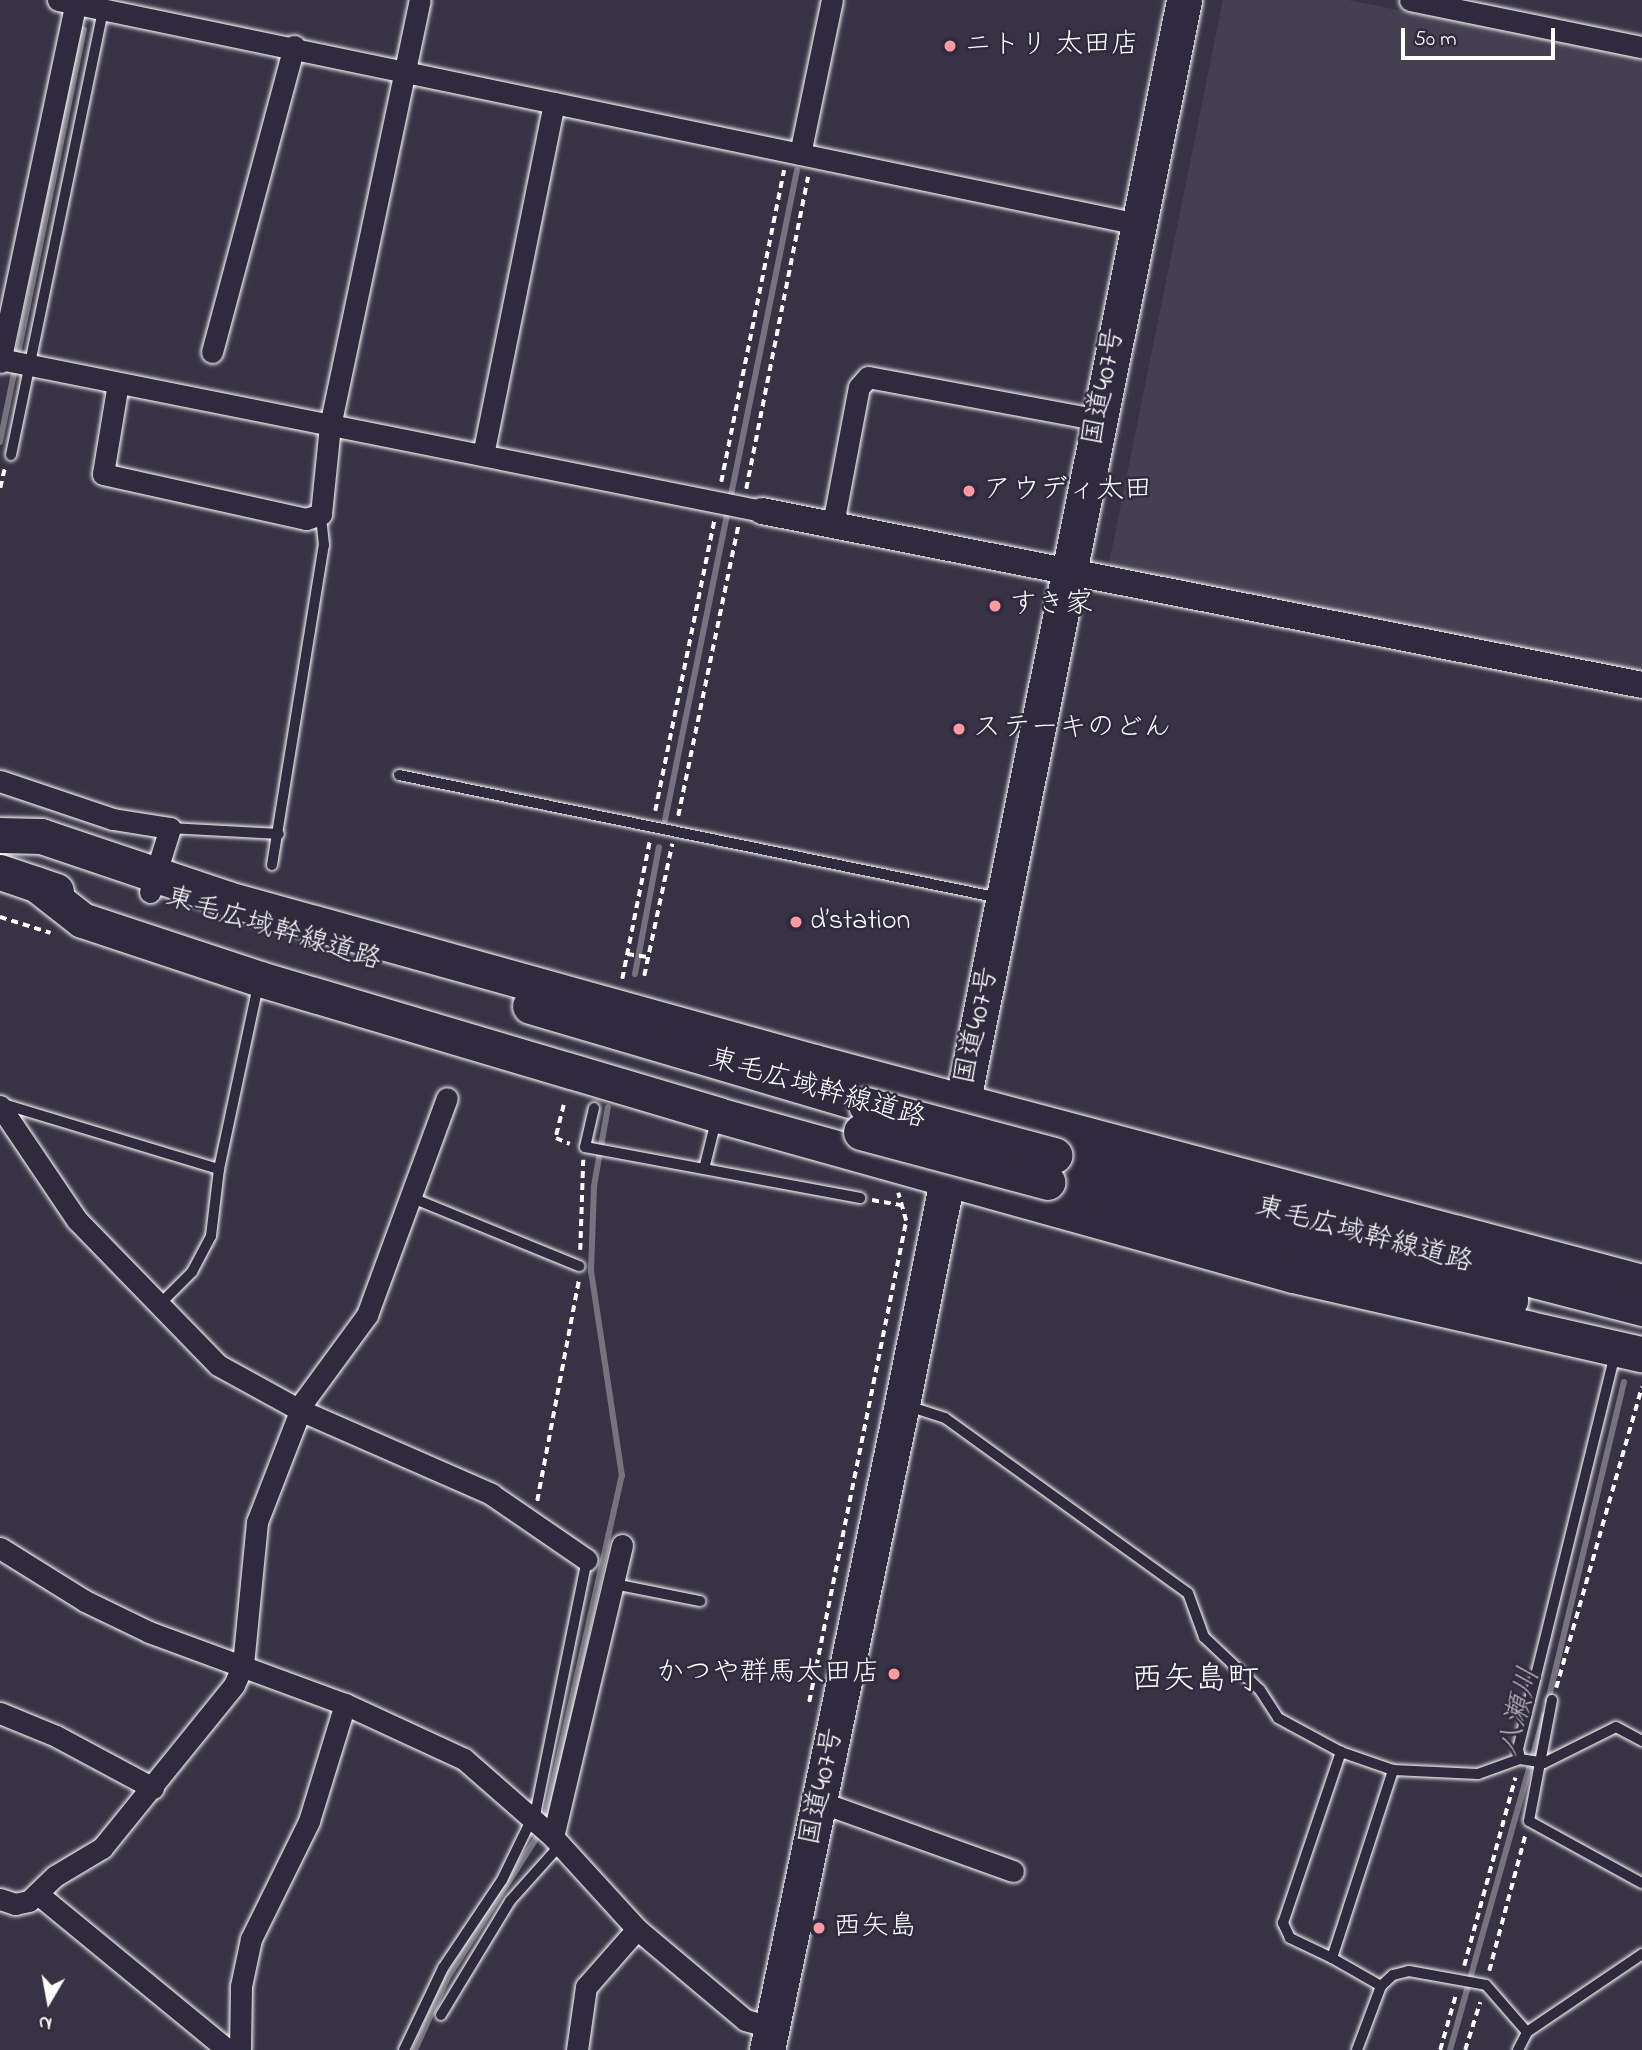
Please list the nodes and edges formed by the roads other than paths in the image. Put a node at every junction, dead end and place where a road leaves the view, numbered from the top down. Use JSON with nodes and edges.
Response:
{"nodes":[{"id":1,"x":420,"y":0,"type":"edge"},
{"id":2,"x":832,"y":0,"type":"edge"},
{"id":3,"x":1184,"y":0,"type":"edge"},
{"id":4,"x":1410,"y":0,"type":"edge"},
{"id":5,"x":70,"y":1,"type":"edge"},
{"id":6,"x":103,"y":9,"type":"junction"},
{"id":7,"x":294,"y":46,"type":"junction"},
{"id":8,"x":1642,"y":47,"type":"edge"},
{"id":9,"x":405,"y":74,"type":"junction"},
{"id":10,"x":554,"y":103,"type":"junction"},
{"id":11,"x":805,"y":162,"type":"junction"},
{"id":12,"x":1138,"y":224,"type":"junction"},
{"id":13,"x":212,"y":352,"type":"dead end"},
{"id":14,"x":0,"y":360,"type":"edge"},
{"id":15,"x":31,"y":365,"type":"junction"},
{"id":16,"x":118,"y":383,"type":"junction"},
{"id":17,"x":1099,"y":420,"type":"junction"},
{"id":18,"x":330,"y":426,"type":"junction"},
{"id":19,"x":11,"y":455,"type":"dead end"},
{"id":20,"x":483,"y":455,"type":"junction"},
{"id":21,"x":749,"y":509,"type":"joint"},
{"id":22,"x":321,"y":514,"type":"junction"},
{"id":23,"x":833,"y":524,"type":"junction"},
{"id":24,"x":1068,"y":574,"type":"junction"},
{"id":25,"x":1642,"y":685,"type":"edge"},
{"id":26,"x":399,"y":775,"type":"dead end"},
{"id":27,"x":0,"y":781,"type":"edge"},
{"id":28,"x":170,"y":828,"type":"junction"},
{"id":29,"x":279,"y":834,"type":"junction"},
{"id":30,"x":0,"y":835,"type":"edge"},
{"id":31,"x":0,"y":841,"type":"edge"},
{"id":32,"x":272,"y":865,"type":"dead end"},
{"id":33,"x":0,"y":872,"type":"edge"},
{"id":34,"x":153,"y":883,"type":"junction"},
{"id":35,"x":36,"y":884,"type":"junction"},
{"id":36,"x":1004,"y":899,"type":"junction"},
{"id":37,"x":260,"y":979,"type":"junction"},
{"id":38,"x":447,"y":1098,"type":"dead end"},
{"id":39,"x":962,"y":1102,"type":"junction"},
{"id":40,"x":0,"y":1104,"type":"edge"},
{"id":41,"x":594,"y":1108,"type":"dead end"},
{"id":42,"x":718,"y":1115,"type":"junction"},
{"id":43,"x":863,"y":1118,"type":"junction"},
{"id":44,"x":1050,"y":1168,"type":"junction"},
{"id":45,"x":219,"y":1169,"type":"junction"},
{"id":46,"x":705,"y":1169,"type":"junction"},
{"id":47,"x":947,"y":1181,"type":"junction"},
{"id":48,"x":410,"y":1197,"type":"junction"},
{"id":49,"x":860,"y":1198,"type":"road end"},
{"id":50,"x":579,"y":1266,"type":"dead end"},
{"id":51,"x":1642,"y":1282,"type":"edge"},
{"id":52,"x":159,"y":1305,"type":"junction"},
{"id":53,"x":1642,"y":1308,"type":"edge"},
{"id":54,"x":1634,"y":1346,"type":"edge"},
{"id":55,"x":902,"y":1404,"type":"junction"},
{"id":56,"x":300,"y":1410,"type":"junction"},
{"id":57,"x":622,"y":1545,"type":"dead end"},
{"id":58,"x":0,"y":1548,"type":"edge"},
{"id":59,"x":587,"y":1560,"type":"joint"},
{"id":60,"x":614,"y":1584,"type":"junction"},
{"id":61,"x":700,"y":1601,"type":"dead end"},
{"id":62,"x":243,"y":1665,"type":"junction"},
{"id":63,"x":1552,"y":1700,"type":"road end"},
{"id":64,"x":345,"y":1704,"type":"junction"},
{"id":65,"x":0,"y":1713,"type":"edge"},
{"id":66,"x":1642,"y":1741,"type":"edge"},
{"id":67,"x":1341,"y":1752,"type":"junction"},
{"id":68,"x":1520,"y":1759,"type":"junction"},
{"id":69,"x":1540,"y":1763,"type":"junction"},
{"id":70,"x":1393,"y":1770,"type":"junction"},
{"id":71,"x":153,"y":1788,"type":"junction"},
{"id":72,"x":820,"y":1801,"type":"junction"},
{"id":73,"x":532,"y":1820,"type":"junction"},
{"id":74,"x":556,"y":1841,"type":"junction"},
{"id":75,"x":1013,"y":1871,"type":"dead end"},
{"id":76,"x":1642,"y":1883,"type":"edge"},
{"id":77,"x":39,"y":1895,"type":"junction"},
{"id":78,"x":0,"y":1899,"type":"edge"},
{"id":79,"x":637,"y":1929,"type":"junction"},
{"id":80,"x":1642,"y":1954,"type":"edge"},
{"id":81,"x":1332,"y":1958,"type":"junction"},
{"id":82,"x":1381,"y":1986,"type":"junction"},
{"id":83,"x":441,"y":2015,"type":"dead end"},
{"id":84,"x":1527,"y":2032,"type":"junction"},
{"id":85,"x":769,"y":2039,"type":"edge"},
{"id":86,"x":228,"y":2050,"type":"edge"},
{"id":87,"x":240,"y":2050,"type":"edge"},
{"id":88,"x":404,"y":2050,"type":"edge"},
{"id":89,"x":577,"y":2050,"type":"edge"},
{"id":90,"x":1357,"y":2050,"type":"edge"},
{"id":91,"x":1518,"y":2050,"type":"edge"}],
"edges":[{"from":1,"to":9,"type":"street"},
{"from":2,"to":11,"type":"street"},
{"from":3,"to":12,"type":"highway","name":"国道407号"},
{"from":4,"to":8,"type":"street"},
{"from":5,"to":6,"type":"street"},
{"from":5,"to":14,"type":"street"},
{"from":6,"to":7,"type":"street"},
{"from":6,"to":15,"type":"lane"},
{"from":7,"to":9,"type":"street"},
{"from":7,"to":13,"type":"street"},
{"from":9,"to":10,"type":"street"},
{"from":9,"to":18,"type":"street"},
{"from":10,"to":11,"type":"street"},
{"from":10,"to":20,"type":"street"},
{"from":11,"to":12,"type":"street"},
{"from":12,"to":17,"type":"highway","name":"国道407号"},
{"from":14,"to":15,"type":"street"},
{"from":15,"to":16,"type":"street"},
{"from":15,"to":19,"type":"lane"},
{"from":16,"to":18,"type":"street"},
{"from":16,"to":22,"type":"street"},
{"from":17,"to":23,"type":"street"},
{"from":17,"to":24,"type":"highway","name":"国道407号"},
{"from":18,"to":20,"type":"street"},
{"from":18,"to":22,"type":"street"},
{"from":20,"to":21,"type":"street"},
{"from":21,"to":23,"type":"street"},
{"from":22,"to":29,"type":"lane"},
{"from":23,"to":24,"type":"street"},
{"from":24,"to":25,"type":"street"},
{"from":24,"to":36,"type":"highway","name":"国道407号"},
{"from":26,"to":36,"type":"lane"},
{"from":27,"to":28,"type":"street"},
{"from":28,"to":29,"type":"lane"},
{"from":28,"to":34,"type":"street"},
{"from":29,"to":32,"type":"lane"},
{"from":30,"to":34,"type":"highway"},
{"from":31,"to":34,"type":"highway","name":"東毛広域幹線道路"},
{"from":33,"to":35,"type":"highway","name":"東毛広域幹線道路"},
{"from":34,"to":39,"type":"highway"},
{"from":34,"to":43,"type":"highway","name":"東毛広域幹線道路"},
{"from":35,"to":37,"type":"highway"},
{"from":35,"to":43,"type":"highway","name":"東毛広域幹線道路"},
{"from":36,"to":39,"type":"highway","name":"国道407号"},
{"from":37,"to":42,"type":"highway"},
{"from":37,"to":45,"type":"lane"},
{"from":38,"to":48,"type":"street"},
{"from":39,"to":47,"type":"highway","name":"国道407号"},
{"from":39,"to":51,"type":"highway"},
{"from":40,"to":45,"type":"lane"},
{"from":40,"to":52,"type":"street"},
{"from":41,"to":46,"type":"lane"},
{"from":42,"to":46,"type":"lane"},
{"from":42,"to":47,"type":"highway"},
{"from":43,"to":44,"type":"highway","name":"東毛広域幹線道路","bridge":true},
{"from":44,"to":53,"type":"highway","name":"東毛広域幹線道路"},
{"from":44,"to":54,"type":"highway","name":"東毛広域幹線道路"},
{"from":45,"to":52,"type":"lane"},
{"from":46,"to":49,"type":"lane"},
{"from":47,"to":54,"type":"highway"},
{"from":47,"to":55,"type":"highway","name":"国道407号"},
{"from":48,"to":50,"type":"lane"},
{"from":48,"to":56,"type":"street"},
{"from":52,"to":56,"type":"street"},
{"from":54,"to":68,"type":"lane"},
{"from":55,"to":67,"type":"lane"},
{"from":55,"to":72,"type":"highway","name":"国道407号"},
{"from":56,"to":59,"type":"street"},
{"from":56,"to":62,"type":"street"},
{"from":57,"to":60,"type":"street"},
{"from":58,"to":62,"type":"street"},
{"from":59,"to":73,"type":"lane"},
{"from":60,"to":61,"type":"lane"},
{"from":60,"to":74,"type":"street"},
{"from":62,"to":64,"type":"street"},
{"from":62,"to":71,"type":"street"},
{"from":63,"to":69,"type":"lane"},
{"from":64,"to":73,"type":"street"},
{"from":64,"to":87,"type":"street"},
{"from":65,"to":71,"type":"street"},
{"from":66,"to":69,"type":"lane"},
{"from":67,"to":70,"type":"lane"},
{"from":67,"to":81,"type":"lane"},
{"from":68,"to":69,"type":"lane"},
{"from":68,"to":70,"type":"lane"},
{"from":69,"to":76,"type":"lane"},
{"from":70,"to":81,"type":"lane"},
{"from":71,"to":77,"type":"street"},
{"from":72,"to":75,"type":"street"},
{"from":72,"to":85,"type":"highway","name":"国道407号"},
{"from":73,"to":74,"type":"street"},
{"from":73,"to":88,"type":"lane"},
{"from":74,"to":79,"type":"street"},
{"from":74,"to":83,"type":"lane"},
{"from":77,"to":78,"type":"street"},
{"from":77,"to":86,"type":"street"},
{"from":79,"to":85,"type":"street"},
{"from":79,"to":89,"type":"street"},
{"from":80,"to":84,"type":"lane"},
{"from":81,"to":82,"type":"lane"},
{"from":82,"to":84,"type":"lane"},
{"from":82,"to":90,"type":"lane"},
{"from":84,"to":91,"type":"lane"}]}
